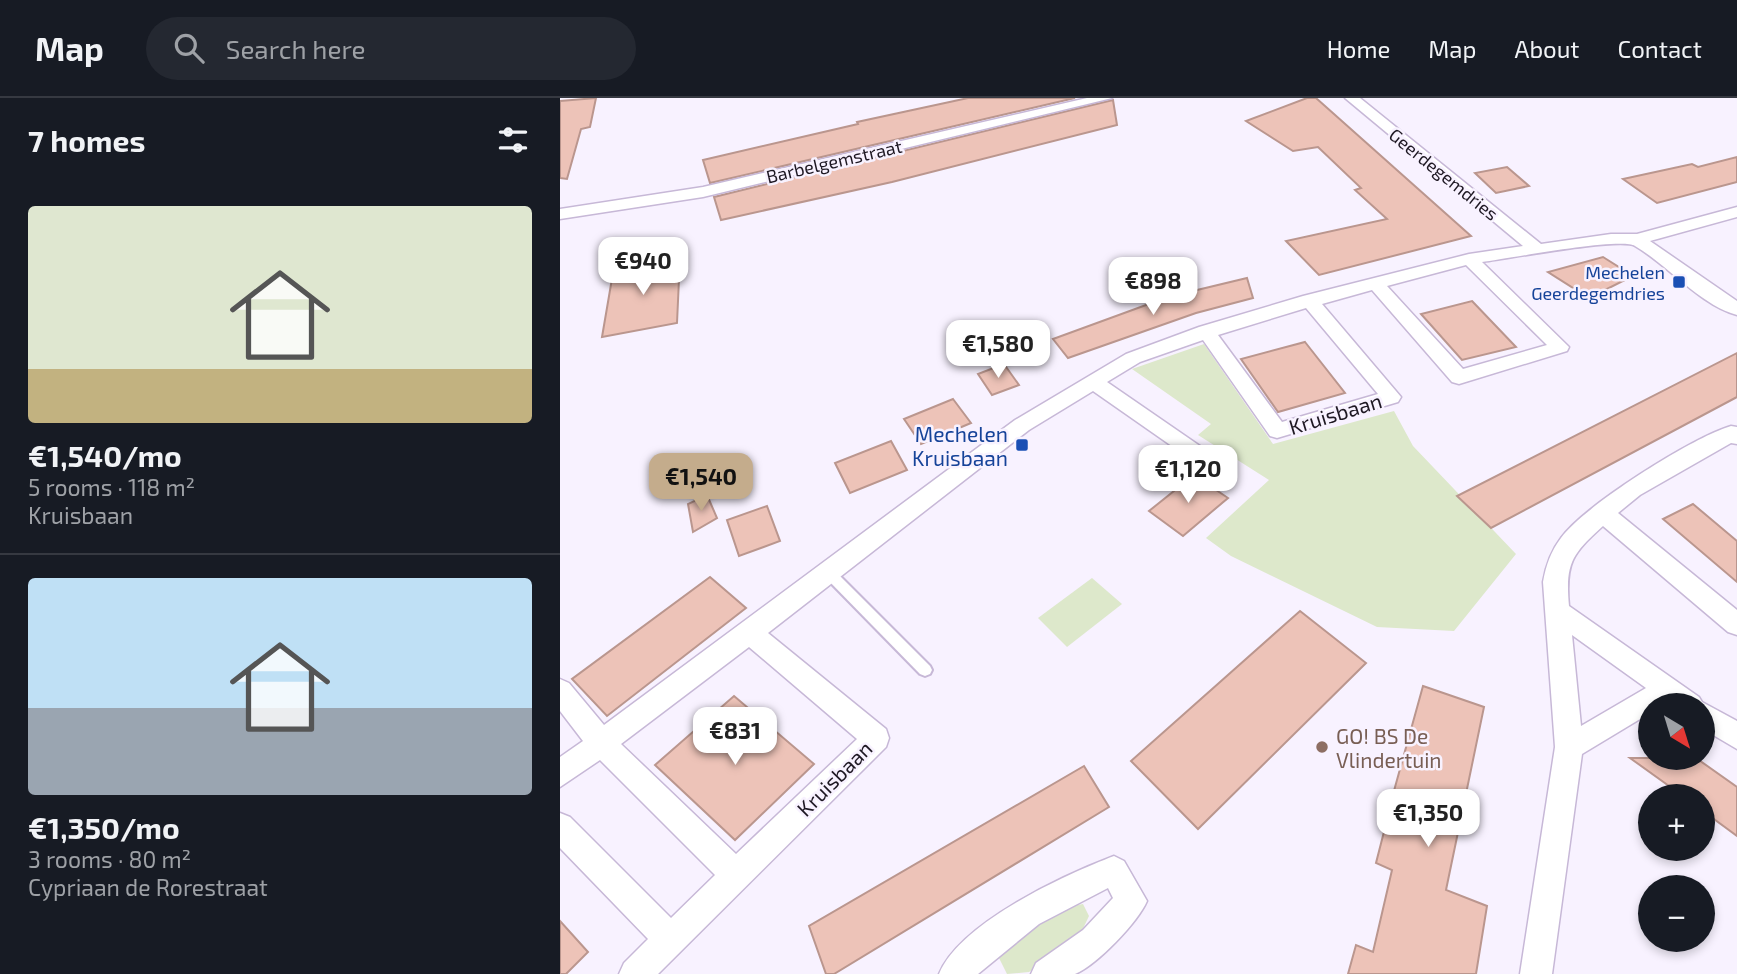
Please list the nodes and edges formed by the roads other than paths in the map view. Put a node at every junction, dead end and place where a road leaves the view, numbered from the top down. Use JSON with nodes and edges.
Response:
{"nodes":[{"id":1,"x":1105,"y":98,"type":"edge"},
{"id":2,"x":1352,"y":98,"type":"edge"},
{"id":3,"x":1737,"y":212,"type":"edge"},
{"id":4,"x":560,"y":214,"type":"edge"},
{"id":5,"x":1637,"y":239,"type":"junction"},
{"id":6,"x":1537,"y":249,"type":"junction"},
{"id":7,"x":1469,"y":259,"type":"junction"},
{"id":8,"x":1375,"y":283,"type":"junction"},
{"id":9,"x":1310,"y":300,"type":"junction"},
{"id":10,"x":1737,"y":309,"type":"edge"},
{"id":11,"x":1206,"y":331,"type":"junction"},
{"id":12,"x":1093,"y":382,"type":"junction"},
{"id":13,"x":1737,"y":437,"type":"edge"},
{"id":14,"x":1206,"y":460,"type":"dead end"},
{"id":15,"x":1604,"y":514,"type":"junction"},
{"id":16,"x":829,"y":573,"type":"junction"},
{"id":17,"x":1559,"y":612,"type":"junction"},
{"id":18,"x":1737,"y":625,"type":"edge"},
{"id":19,"x":749,"y":632,"type":"junction"},
{"id":20,"x":925,"y":670,"type":"dead end"},
{"id":21,"x":1666,"y":690,"type":"junction"},
{"id":22,"x":560,"y":691,"type":"edge"},
{"id":23,"x":1671,"y":693,"type":"edge"},
{"id":24,"x":1715,"y":722,"type":"edge"},
{"id":25,"x":1737,"y":736,"type":"edge"},
{"id":26,"x":602,"y":744,"type":"junction"},
{"id":27,"x":1569,"y":747,"type":"junction"},
{"id":28,"x":560,"y":775,"type":"edge"},
{"id":29,"x":560,"y":827,"type":"edge"},
{"id":30,"x":736,"y":875,"type":"junction"},
{"id":31,"x":670,"y":939,"type":"junction"},
{"id":32,"x":635,"y":974,"type":"edge"},
{"id":33,"x":955,"y":974,"type":"edge"},
{"id":34,"x":1047,"y":974,"type":"edge"},
{"id":35,"x":1536,"y":974,"type":"edge"}],
"edges":[{"from":1,"to":4,"type":"street","name":"Barbelgemstraat"},
{"from":2,"to":6,"type":"street","name":"Geerdegemdries"},
{"from":3,"to":5,"type":"street"},
{"from":5,"to":6,"type":"street"},
{"from":5,"to":10,"type":"street"},
{"from":6,"to":7,"type":"street"},
{"from":7,"to":8,"type":"street"},
{"from":7,"to":8,"type":"street"},
{"from":8,"to":9,"type":"street"},
{"from":9,"to":11,"type":"street"},
{"from":9,"to":11,"type":"street","name":"Kruisbaan"},
{"from":11,"to":12,"type":"street"},
{"from":12,"to":14,"type":"street"},
{"from":12,"to":16,"type":"street"},
{"from":13,"to":15,"type":"street"},
{"from":15,"to":17,"type":"street"},
{"from":15,"to":18,"type":"street"},
{"from":16,"to":19,"type":"street"},
{"from":16,"to":20,"type":"lane"},
{"from":17,"to":21,"type":"street"},
{"from":17,"to":27,"type":"street"},
{"from":19,"to":26,"type":"street"},
{"from":19,"to":30,"type":"street","name":"Kruisbaan"},
{"from":21,"to":23,"type":"street"},
{"from":21,"to":27,"type":"street"},
{"from":22,"to":26,"type":"street"},
{"from":24,"to":25,"type":"street"},
{"from":26,"to":28,"type":"street"},
{"from":26,"to":30,"type":"street"},
{"from":27,"to":35,"type":"street"},
{"from":29,"to":31,"type":"street"},
{"from":30,"to":31,"type":"street","name":"Kruisbaan"},
{"from":31,"to":32,"type":"street","name":"Kruisbaan"},
{"from":33,"to":34,"type":"street"}]}
